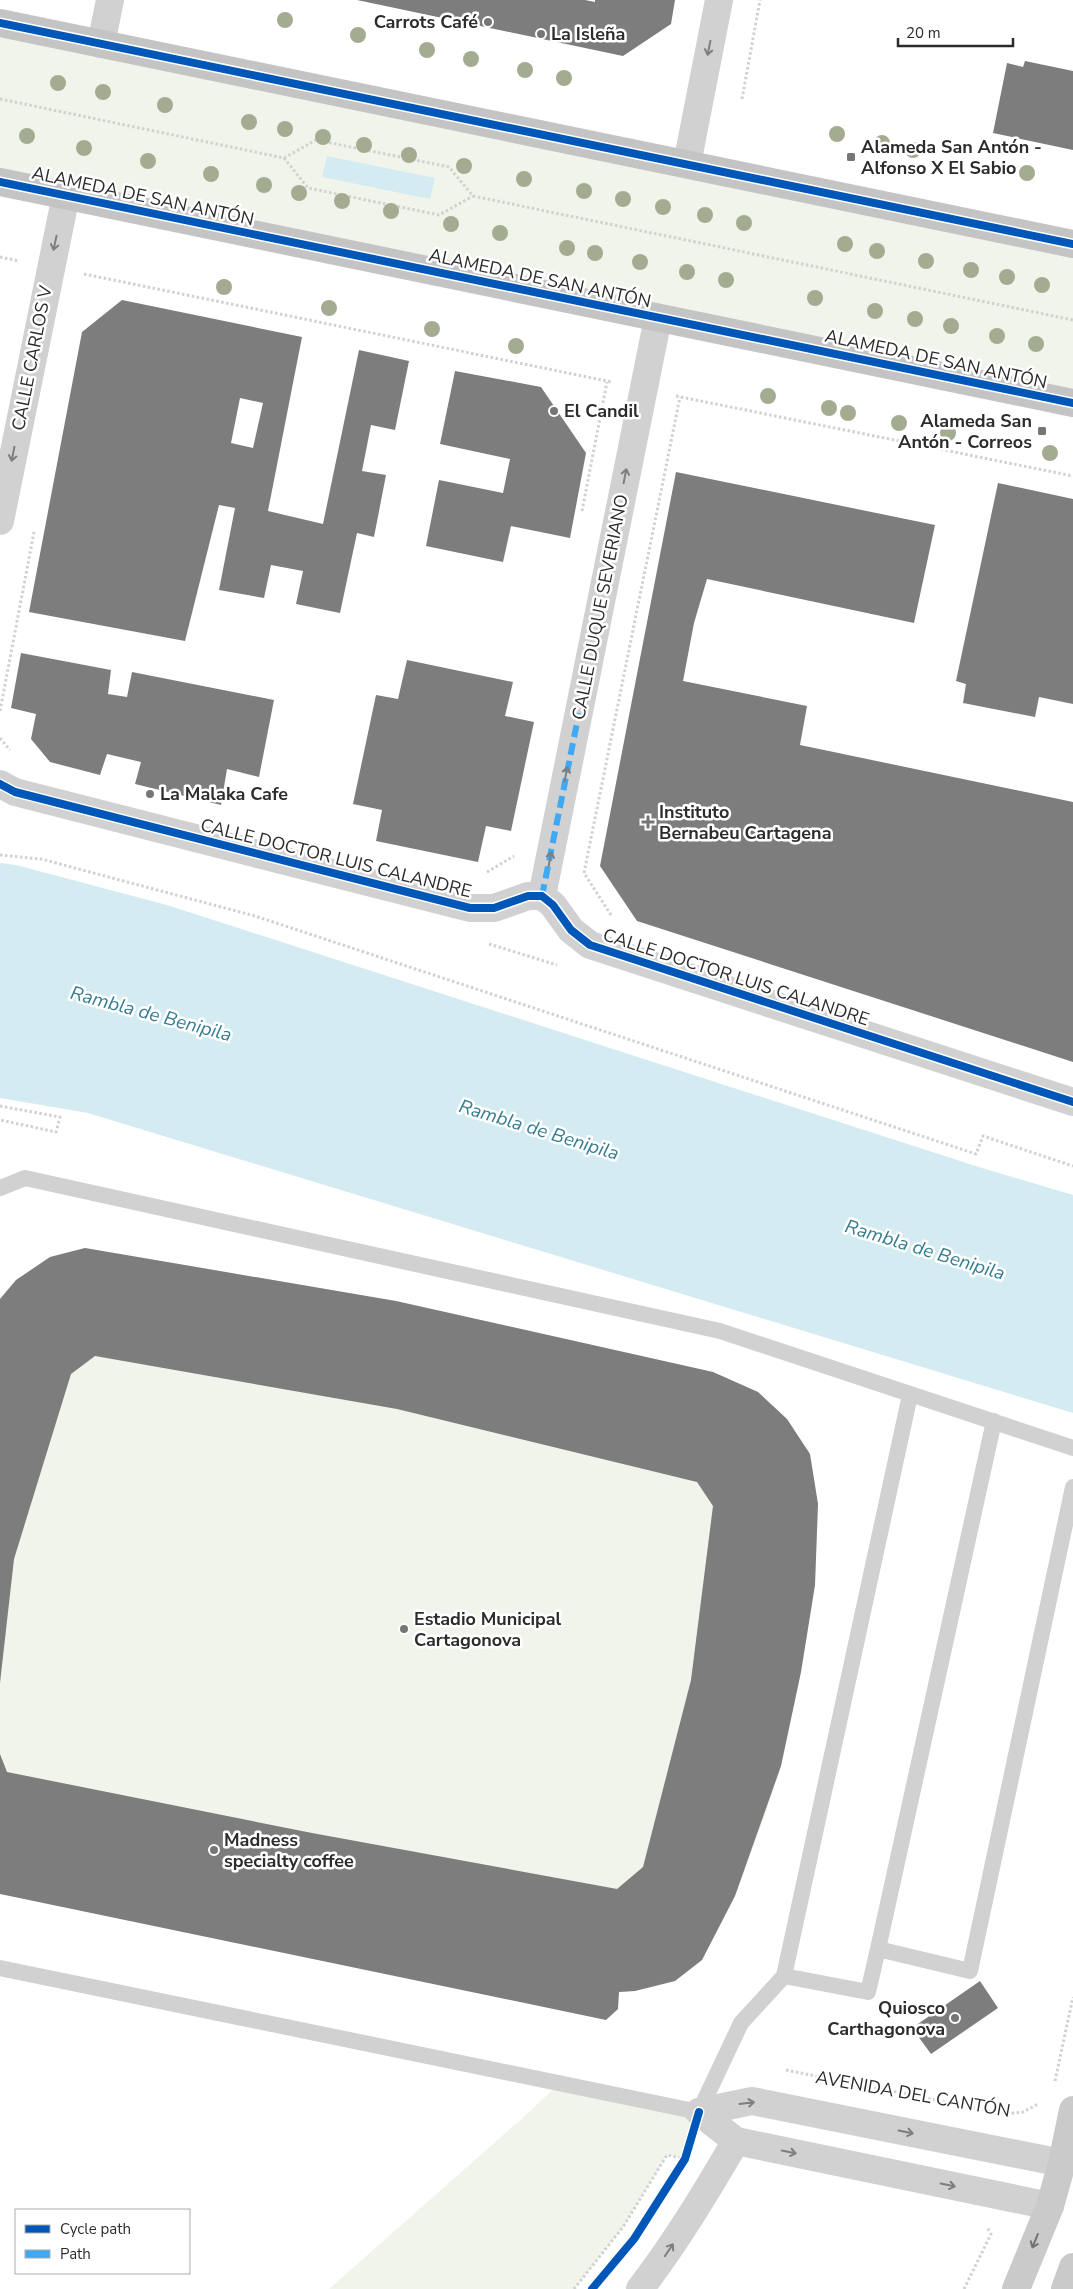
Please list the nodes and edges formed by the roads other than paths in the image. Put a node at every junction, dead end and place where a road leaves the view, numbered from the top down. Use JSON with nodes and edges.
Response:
{"nodes":[{"id":1,"x":110,"y":0,"type":"edge"},
{"id":2,"x":719,"y":0,"type":"edge"},
{"id":3,"x":0,"y":23,"type":"edge"},
{"id":4,"x":101,"y":44,"type":"junction"},
{"id":5,"x":686,"y":164,"type":"junction"},
{"id":6,"x":0,"y":182,"type":"edge"},
{"id":7,"x":66,"y":195,"type":"junction"},
{"id":8,"x":1073,"y":244,"type":"edge"},
{"id":9,"x":658,"y":318,"type":"junction"},
{"id":10,"x":1073,"y":403,"type":"edge"},
{"id":11,"x":0,"y":520,"type":"edge"},
{"id":12,"x":0,"y":784,"type":"edge"},
{"id":13,"x":542,"y":896,"type":"junction"},
{"id":14,"x":1073,"y":1102,"type":"edge"},
{"id":15,"x":0,"y":1188,"type":"edge"},
{"id":16,"x":910,"y":1395,"type":"junction"},
{"id":17,"x":994,"y":1421,"type":"junction"},
{"id":18,"x":1073,"y":1448,"type":"edge"},
{"id":19,"x":1073,"y":1487,"type":"edge"},
{"id":20,"x":878,"y":1949,"type":"junction"},
{"id":21,"x":0,"y":1968,"type":"edge"},
{"id":22,"x":784,"y":1976,"type":"junction"},
{"id":23,"x":1073,"y":2110,"type":"edge"},
{"id":24,"x":699,"y":2112,"type":"junction"},
{"id":25,"x":736,"y":2141,"type":"junction"},
{"id":26,"x":1062,"y":2163,"type":"junction"},
{"id":27,"x":1050,"y":2206,"type":"junction"},
{"id":28,"x":1073,"y":2267,"type":"edge"},
{"id":29,"x":640,"y":2289,"type":"edge"},
{"id":30,"x":1016,"y":2289,"type":"edge"},
{"id":31,"x":1065,"y":2289,"type":"edge"}],
"edges":[{"from":1,"to":4,"type":"street"},
{"from":2,"to":5,"type":"street","one_way":true},
{"from":3,"to":4,"type":"main road"},
{"from":4,"to":5,"type":"main road"},
{"from":5,"to":8,"type":"main road"},
{"from":6,"to":7,"type":"main road","name":"ALAMEDA DE SAN ANTÓN"},
{"from":7,"to":9,"type":"main road","name":"ALAMEDA DE SAN ANTÓN"},
{"from":7,"to":11,"type":"street","name":"CALLE CARLOS V","one_way":true},
{"from":9,"to":10,"type":"main road","name":"ALAMEDA DE SAN ANTÓN"},
{"from":13,"to":9,"type":"street","name":"CALLE DUQUE SEVERIANO","one_way":true},
{"from":12,"to":13,"type":"street","name":"CALLE DOCTOR LUIS CALANDRE"},
{"from":13,"to":14,"type":"street","name":"CALLE DOCTOR LUIS CALANDRE"},
{"from":15,"to":16,"type":"lane"},
{"from":16,"to":17,"type":"lane"},
{"from":16,"to":22,"type":"lane"},
{"from":17,"to":18,"type":"lane"},
{"from":17,"to":20,"type":"lane"},
{"from":19,"to":20,"type":"lane"},
{"from":20,"to":22,"type":"lane"},
{"from":21,"to":24,"type":"lane"},
{"from":22,"to":24,"type":"lane"},
{"from":23,"to":26,"type":"main road"},
{"from":24,"to":25,"type":"street"},
{"from":24,"to":26,"type":"street","one_way":true},
{"from":25,"to":27,"type":"street","one_way":true},
{"from":29,"to":25,"type":"street","one_way":true},
{"from":26,"to":27,"type":"main road"},
{"from":27,"to":30,"type":"main road","one_way":true},
{"from":28,"to":31,"type":"main road"}]}
